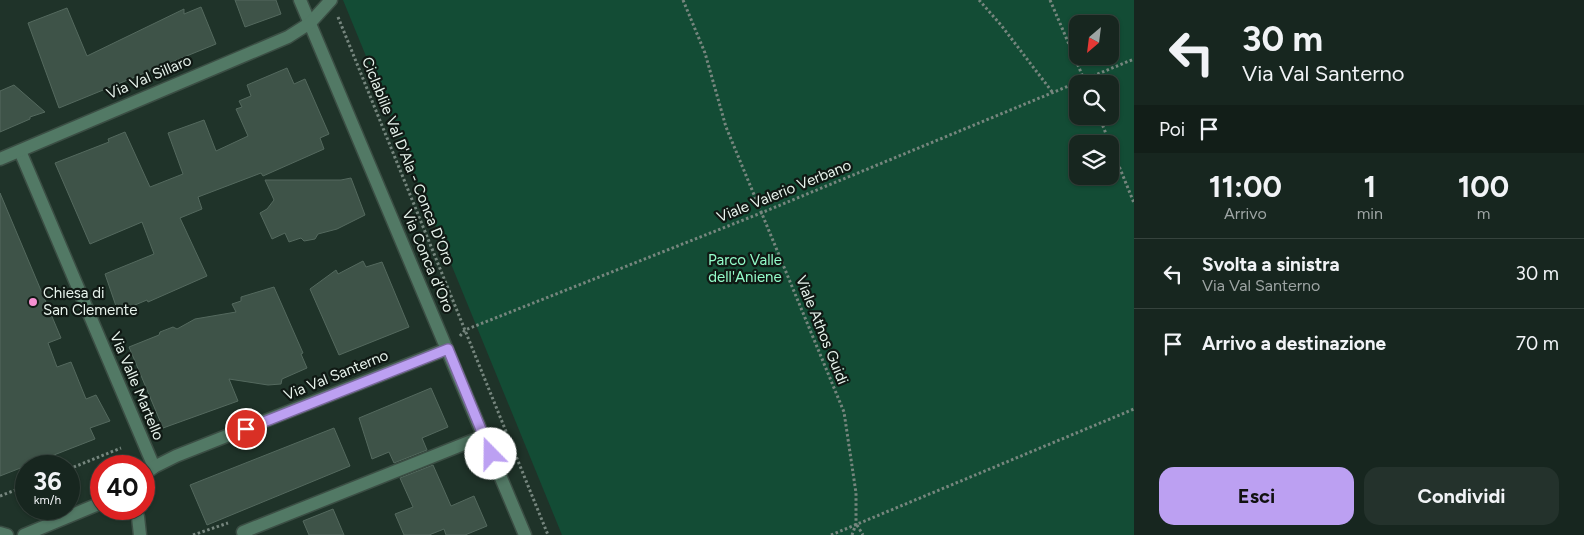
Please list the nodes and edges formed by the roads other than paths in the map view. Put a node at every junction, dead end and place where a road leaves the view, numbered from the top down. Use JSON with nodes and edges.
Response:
{"nodes":[{"id":1,"x":300,"y":0,"type":"edge"},
{"id":2,"x":331,"y":0,"type":"edge"},
{"id":3,"x":310,"y":23,"type":"junction"},
{"id":4,"x":20,"y":151,"type":"junction"},
{"id":5,"x":0,"y":159,"type":"edge"},
{"id":6,"x":448,"y":349,"type":"junction"},
{"id":7,"x":484,"y":436,"type":"junction"},
{"id":8,"x":143,"y":455,"type":"edge"},
{"id":9,"x":155,"y":468,"type":"edge"},
{"id":10,"x":90,"y":508,"type":"edge"},
{"id":11,"x":138,"y":520,"type":"edge"},
{"id":12,"x":243,"y":532,"type":"dead end"},
{"id":13,"x":0,"y":533,"type":"edge"},
{"id":14,"x":7,"y":535,"type":"edge"},
{"id":15,"x":24,"y":535,"type":"edge"},
{"id":16,"x":140,"y":535,"type":"edge"},
{"id":17,"x":525,"y":535,"type":"edge"}],
"edges":[{"from":1,"to":3,"type":"street","name":"Via Conca d'Oro"},
{"from":2,"to":3,"type":"street","name":"Via Val Sillaro"},
{"from":3,"to":4,"type":"street","name":"Via Val Sillaro"},
{"from":3,"to":6,"type":"street","name":"Via Conca d'Oro"},
{"from":4,"to":5,"type":"street","name":"Via Val Sillaro"},
{"from":4,"to":8,"type":"street","name":"Via Valle Martello"},
{"from":6,"to":7,"type":"street","name":"Via Conca d'Oro"},
{"from":6,"to":9,"type":"street","name":"Via Val Santerno"},
{"from":7,"to":12,"type":"street"},
{"from":7,"to":17,"type":"street","name":"Via Conca d'Oro"},
{"from":10,"to":15,"type":"street"},
{"from":11,"to":16,"type":"street"},
{"from":13,"to":14,"type":"street"}]}
